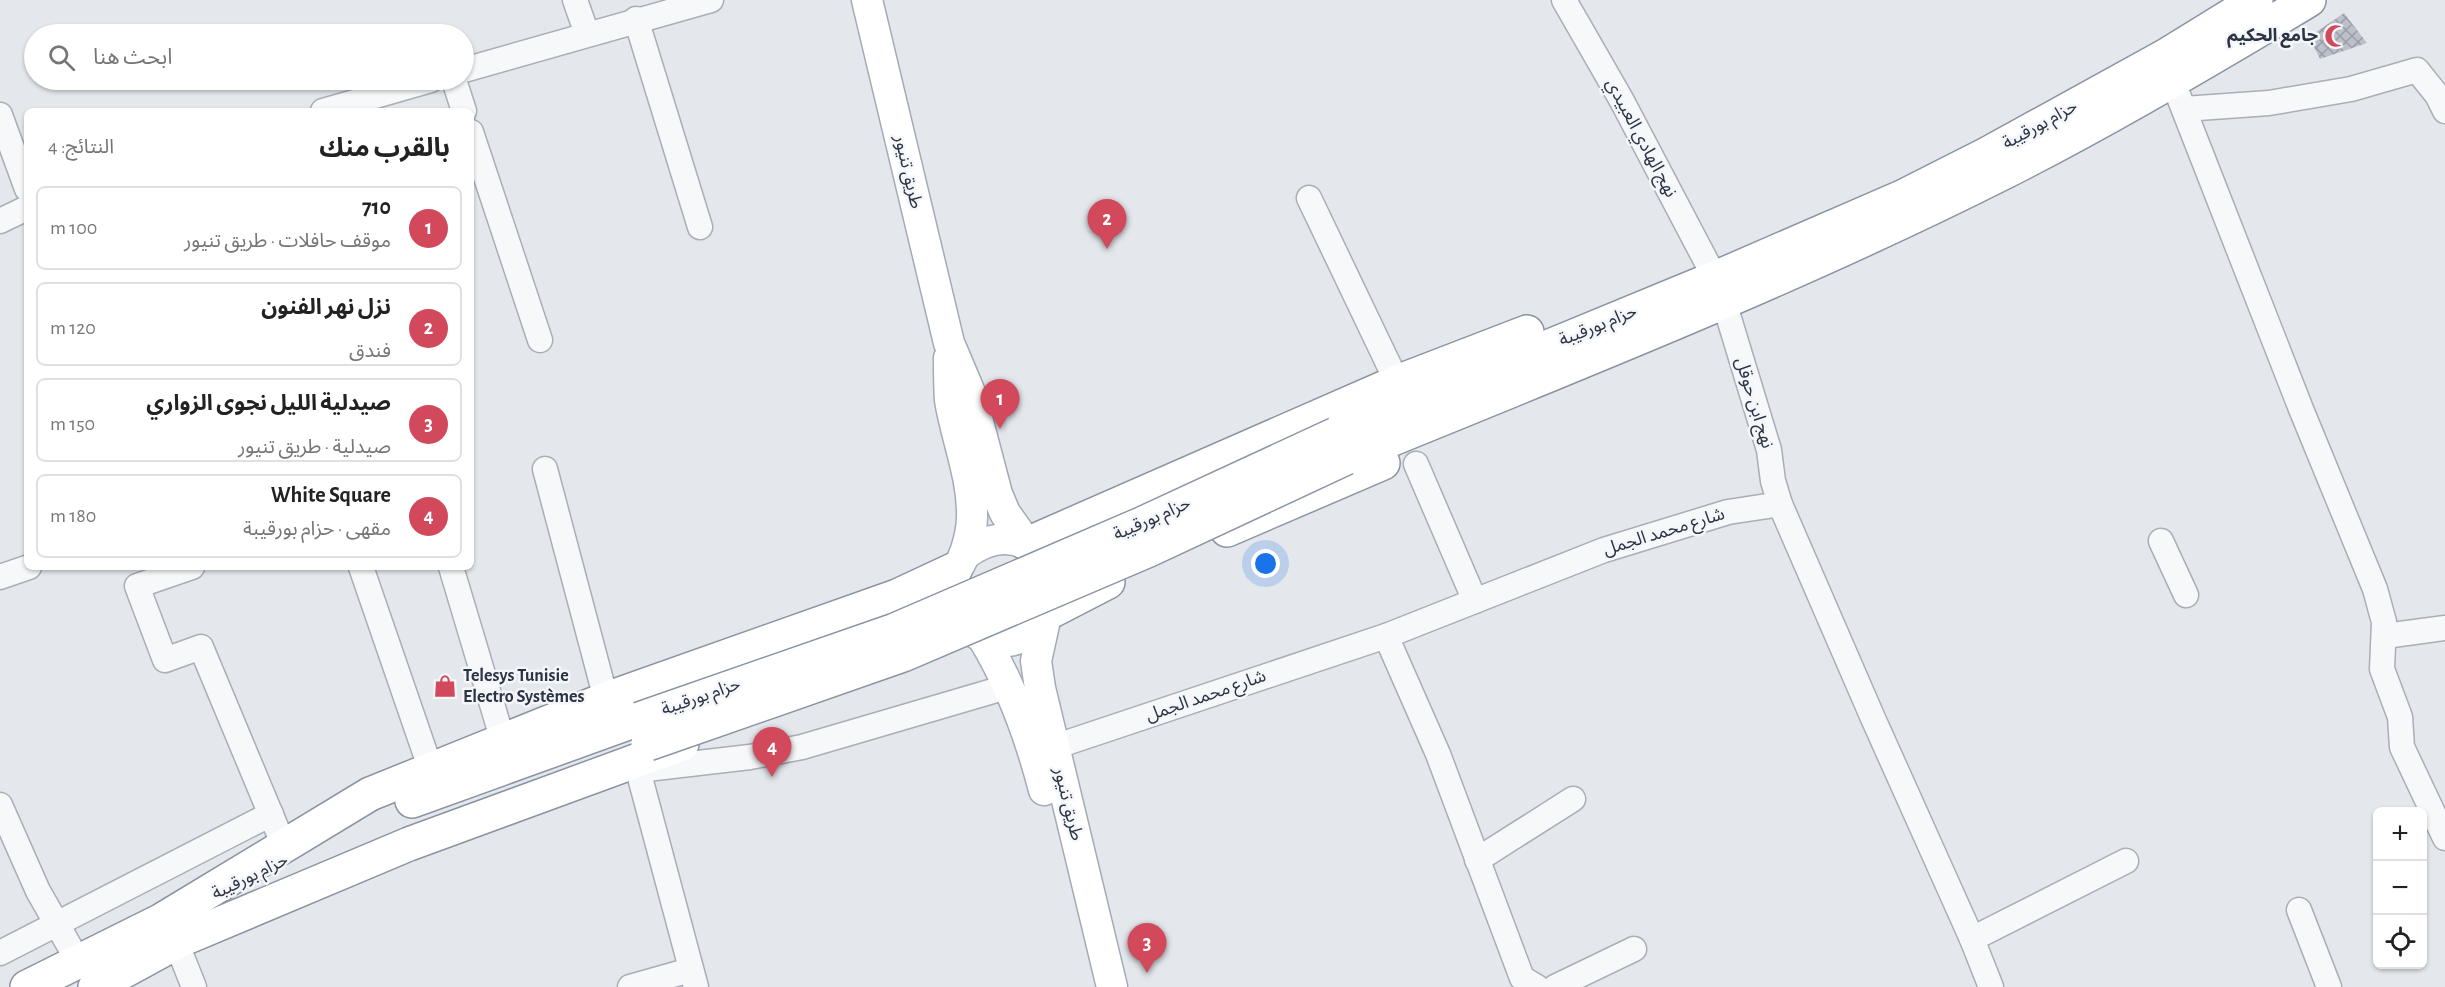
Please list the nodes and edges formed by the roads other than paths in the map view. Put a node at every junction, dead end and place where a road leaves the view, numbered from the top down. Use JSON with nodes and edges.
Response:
{"nodes":[{"id":1,"x":575,"y":0,"type":"edge"},
{"id":2,"x":711,"y":0,"type":"edge"},
{"id":3,"x":867,"y":0,"type":"edge"},
{"id":4,"x":1564,"y":0,"type":"edge"},
{"id":5,"x":2256,"y":0,"type":"edge"},
{"id":6,"x":2309,"y":0,"type":"edge"},
{"id":7,"x":636,"y":20,"type":"junction"},
{"id":8,"x":587,"y":34,"type":"junction"},
{"id":9,"x":474,"y":67,"type":"edge"},
{"id":10,"x":396,"y":90,"type":"edge"},
{"id":11,"x":457,"y":90,"type":"edge"},
{"id":12,"x":2178,"y":96,"type":"junction"},
{"id":13,"x":333,"y":108,"type":"edge"},
{"id":14,"x":463,"y":108,"type":"edge"},
{"id":15,"x":2445,"y":111,"type":"edge"},
{"id":16,"x":0,"y":115,"type":"edge"},
{"id":17,"x":474,"y":141,"type":"edge"},
{"id":18,"x":24,"y":181,"type":"edge"},
{"id":19,"x":1309,"y":198,"type":"dead end"},
{"id":20,"x":24,"y":209,"type":"edge"},
{"id":21,"x":0,"y":220,"type":"edge"},
{"id":22,"x":700,"y":227,"type":"dead end"},
{"id":23,"x":1720,"y":290,"type":"junction"},
{"id":24,"x":540,"y":340,"type":"dead end"},
{"id":25,"x":949,"y":344,"type":"junction"},
{"id":26,"x":1397,"y":382,"type":"junction"},
{"id":27,"x":1416,"y":464,"type":"dead end"},
{"id":28,"x":545,"y":469,"type":"dead end"},
{"id":29,"x":1780,"y":504,"type":"junction"},
{"id":30,"x":2161,"y":541,"type":"dead end"},
{"id":31,"x":1027,"y":544,"type":"junction"},
{"id":32,"x":960,"y":562,"type":"junction"},
{"id":33,"x":24,"y":569,"type":"edge"},
{"id":34,"x":183,"y":570,"type":"edge"},
{"id":35,"x":362,"y":570,"type":"edge"},
{"id":36,"x":452,"y":570,"type":"edge"},
{"id":37,"x":0,"y":577,"type":"edge"},
{"id":38,"x":2186,"y":595,"type":"dead end"},
{"id":39,"x":1475,"y":601,"type":"junction"},
{"id":40,"x":1047,"y":617,"type":"junction"},
{"id":41,"x":2445,"y":628,"type":"edge"},
{"id":42,"x":1386,"y":636,"type":"junction"},
{"id":43,"x":983,"y":638,"type":"junction"},
{"id":44,"x":2383,"y":641,"type":"junction"},
{"id":45,"x":1010,"y":686,"type":"junction"},
{"id":46,"x":606,"y":699,"type":"junction"},
{"id":47,"x":503,"y":741,"type":"junction"},
{"id":48,"x":1054,"y":747,"type":"junction"},
{"id":49,"x":640,"y":748,"type":"junction"},
{"id":50,"x":431,"y":770,"type":"junction"},
{"id":51,"x":1573,"y":799,"type":"dead end"},
{"id":52,"x":0,"y":805,"type":"edge"},
{"id":53,"x":271,"y":814,"type":"junction"},
{"id":54,"x":2445,"y":838,"type":"edge"},
{"id":55,"x":284,"y":846,"type":"junction"},
{"id":56,"x":1477,"y":860,"type":"junction"},
{"id":57,"x":2126,"y":861,"type":"dead end"},
{"id":58,"x":2299,"y":910,"type":"dead end"},
{"id":59,"x":57,"y":923,"type":"junction"},
{"id":60,"x":171,"y":930,"type":"junction"},
{"id":61,"x":1972,"y":939,"type":"junction"},
{"id":62,"x":1634,"y":949,"type":"dead end"},
{"id":63,"x":0,"y":953,"type":"edge"},
{"id":64,"x":87,"y":974,"type":"edge"},
{"id":65,"x":693,"y":979,"type":"edge"},
{"id":66,"x":27,"y":987,"type":"edge"},
{"id":67,"x":194,"y":987,"type":"edge"},
{"id":68,"x":630,"y":987,"type":"edge"},
{"id":69,"x":1094,"y":987,"type":"edge"},
{"id":70,"x":1112,"y":987,"type":"edge"},
{"id":71,"x":1537,"y":987,"type":"edge"},
{"id":72,"x":1555,"y":987,"type":"edge"},
{"id":73,"x":1991,"y":987,"type":"edge"},
{"id":74,"x":2329,"y":987,"type":"edge"}],
"edges":[{"from":1,"to":8,"type":"street"},
{"from":2,"to":7,"type":"street"},
{"from":3,"to":25,"type":"main road","name":"طريق تنيور"},
{"from":4,"to":23,"type":"street","name":"نهج الهادي العبيدي"},
{"from":5,"to":23,"type":"highway","name":"حزام بورقيبة"},
{"from":6,"to":12,"type":"highway","name":"حزام بورقيبة"},
{"from":7,"to":8,"type":"street"},
{"from":7,"to":22,"type":"street"},
{"from":8,"to":9,"type":"street"},
{"from":10,"to":13,"type":"street"},
{"from":11,"to":14,"type":"street"},
{"from":12,"to":15,"type":"street"},
{"from":12,"to":23,"type":"highway","name":"حزام بورقيبة"},
{"from":12,"to":44,"type":"street"},
{"from":16,"to":18,"type":"street"},
{"from":17,"to":24,"type":"street"},
{"from":19,"to":26,"type":"street"},
{"from":20,"to":21,"type":"street"},
{"from":23,"to":26,"type":"highway"},
{"from":23,"to":29,"type":"street","name":"نهج ابن حوقل"},
{"from":23,"to":40,"type":"highway"},
{"from":23,"to":49,"type":"highway","name":"حزام بورقيبة","bridge":true},
{"from":25,"to":31,"type":"main road","name":"طريق تنيور"},
{"from":25,"to":32,"type":"main road","name":"طريق تنيور"},
{"from":26,"to":31,"type":"highway"},
{"from":27,"to":39,"type":"street"},
{"from":28,"to":46,"type":"street"},
{"from":29,"to":39,"type":"street","name":"شارع محمد الجمل"},
{"from":29,"to":61,"type":"street"},
{"from":30,"to":38,"type":"street"},
{"from":31,"to":32,"type":"main road"},
{"from":31,"to":40,"type":"main road"},
{"from":32,"to":43,"type":"main road"},
{"from":32,"to":46,"type":"highway"},
{"from":33,"to":37,"type":"street"},
{"from":34,"to":53,"type":"street"},
{"from":35,"to":50,"type":"street"},
{"from":36,"to":47,"type":"street"},
{"from":39,"to":42,"type":"street","name":"شارع محمد الجمل"},
{"from":40,"to":43,"type":"main road"},
{"from":40,"to":48,"type":"main road","name":"طريق تنيور"},
{"from":41,"to":44,"type":"street"},
{"from":42,"to":48,"type":"street","name":"شارع محمد الجمل"},
{"from":42,"to":56,"type":"street"},
{"from":43,"to":45,"type":"main road","name":"طريق تنيور"},
{"from":43,"to":49,"type":"highway"},
{"from":44,"to":54,"type":"street"},
{"from":45,"to":49,"type":"street"},
{"from":45,"to":69,"type":"main road","name":"طريق تنيور"},
{"from":46,"to":47,"type":"highway"},
{"from":47,"to":50,"type":"highway"},
{"from":48,"to":70,"type":"main road","name":"طريق تنيور"},
{"from":49,"to":60,"type":"highway","name":"حزام بورقيبة"},
{"from":49,"to":65,"type":"street"},
{"from":50,"to":55,"type":"highway"},
{"from":51,"to":56,"type":"street"},
{"from":52,"to":59,"type":"street"},
{"from":53,"to":55,"type":"street"},
{"from":53,"to":59,"type":"street"},
{"from":55,"to":60,"type":"highway"},
{"from":56,"to":71,"type":"street"},
{"from":57,"to":61,"type":"street"},
{"from":58,"to":74,"type":"street"},
{"from":59,"to":63,"type":"street"},
{"from":59,"to":64,"type":"street"},
{"from":60,"to":64,"type":"highway","name":"حزام بورقيبة"},
{"from":60,"to":67,"type":"street"},
{"from":61,"to":73,"type":"street"},
{"from":62,"to":72,"type":"street"},
{"from":64,"to":66,"type":"highway","name":"حزام بورقيبة"},
{"from":65,"to":68,"type":"street"}]}
